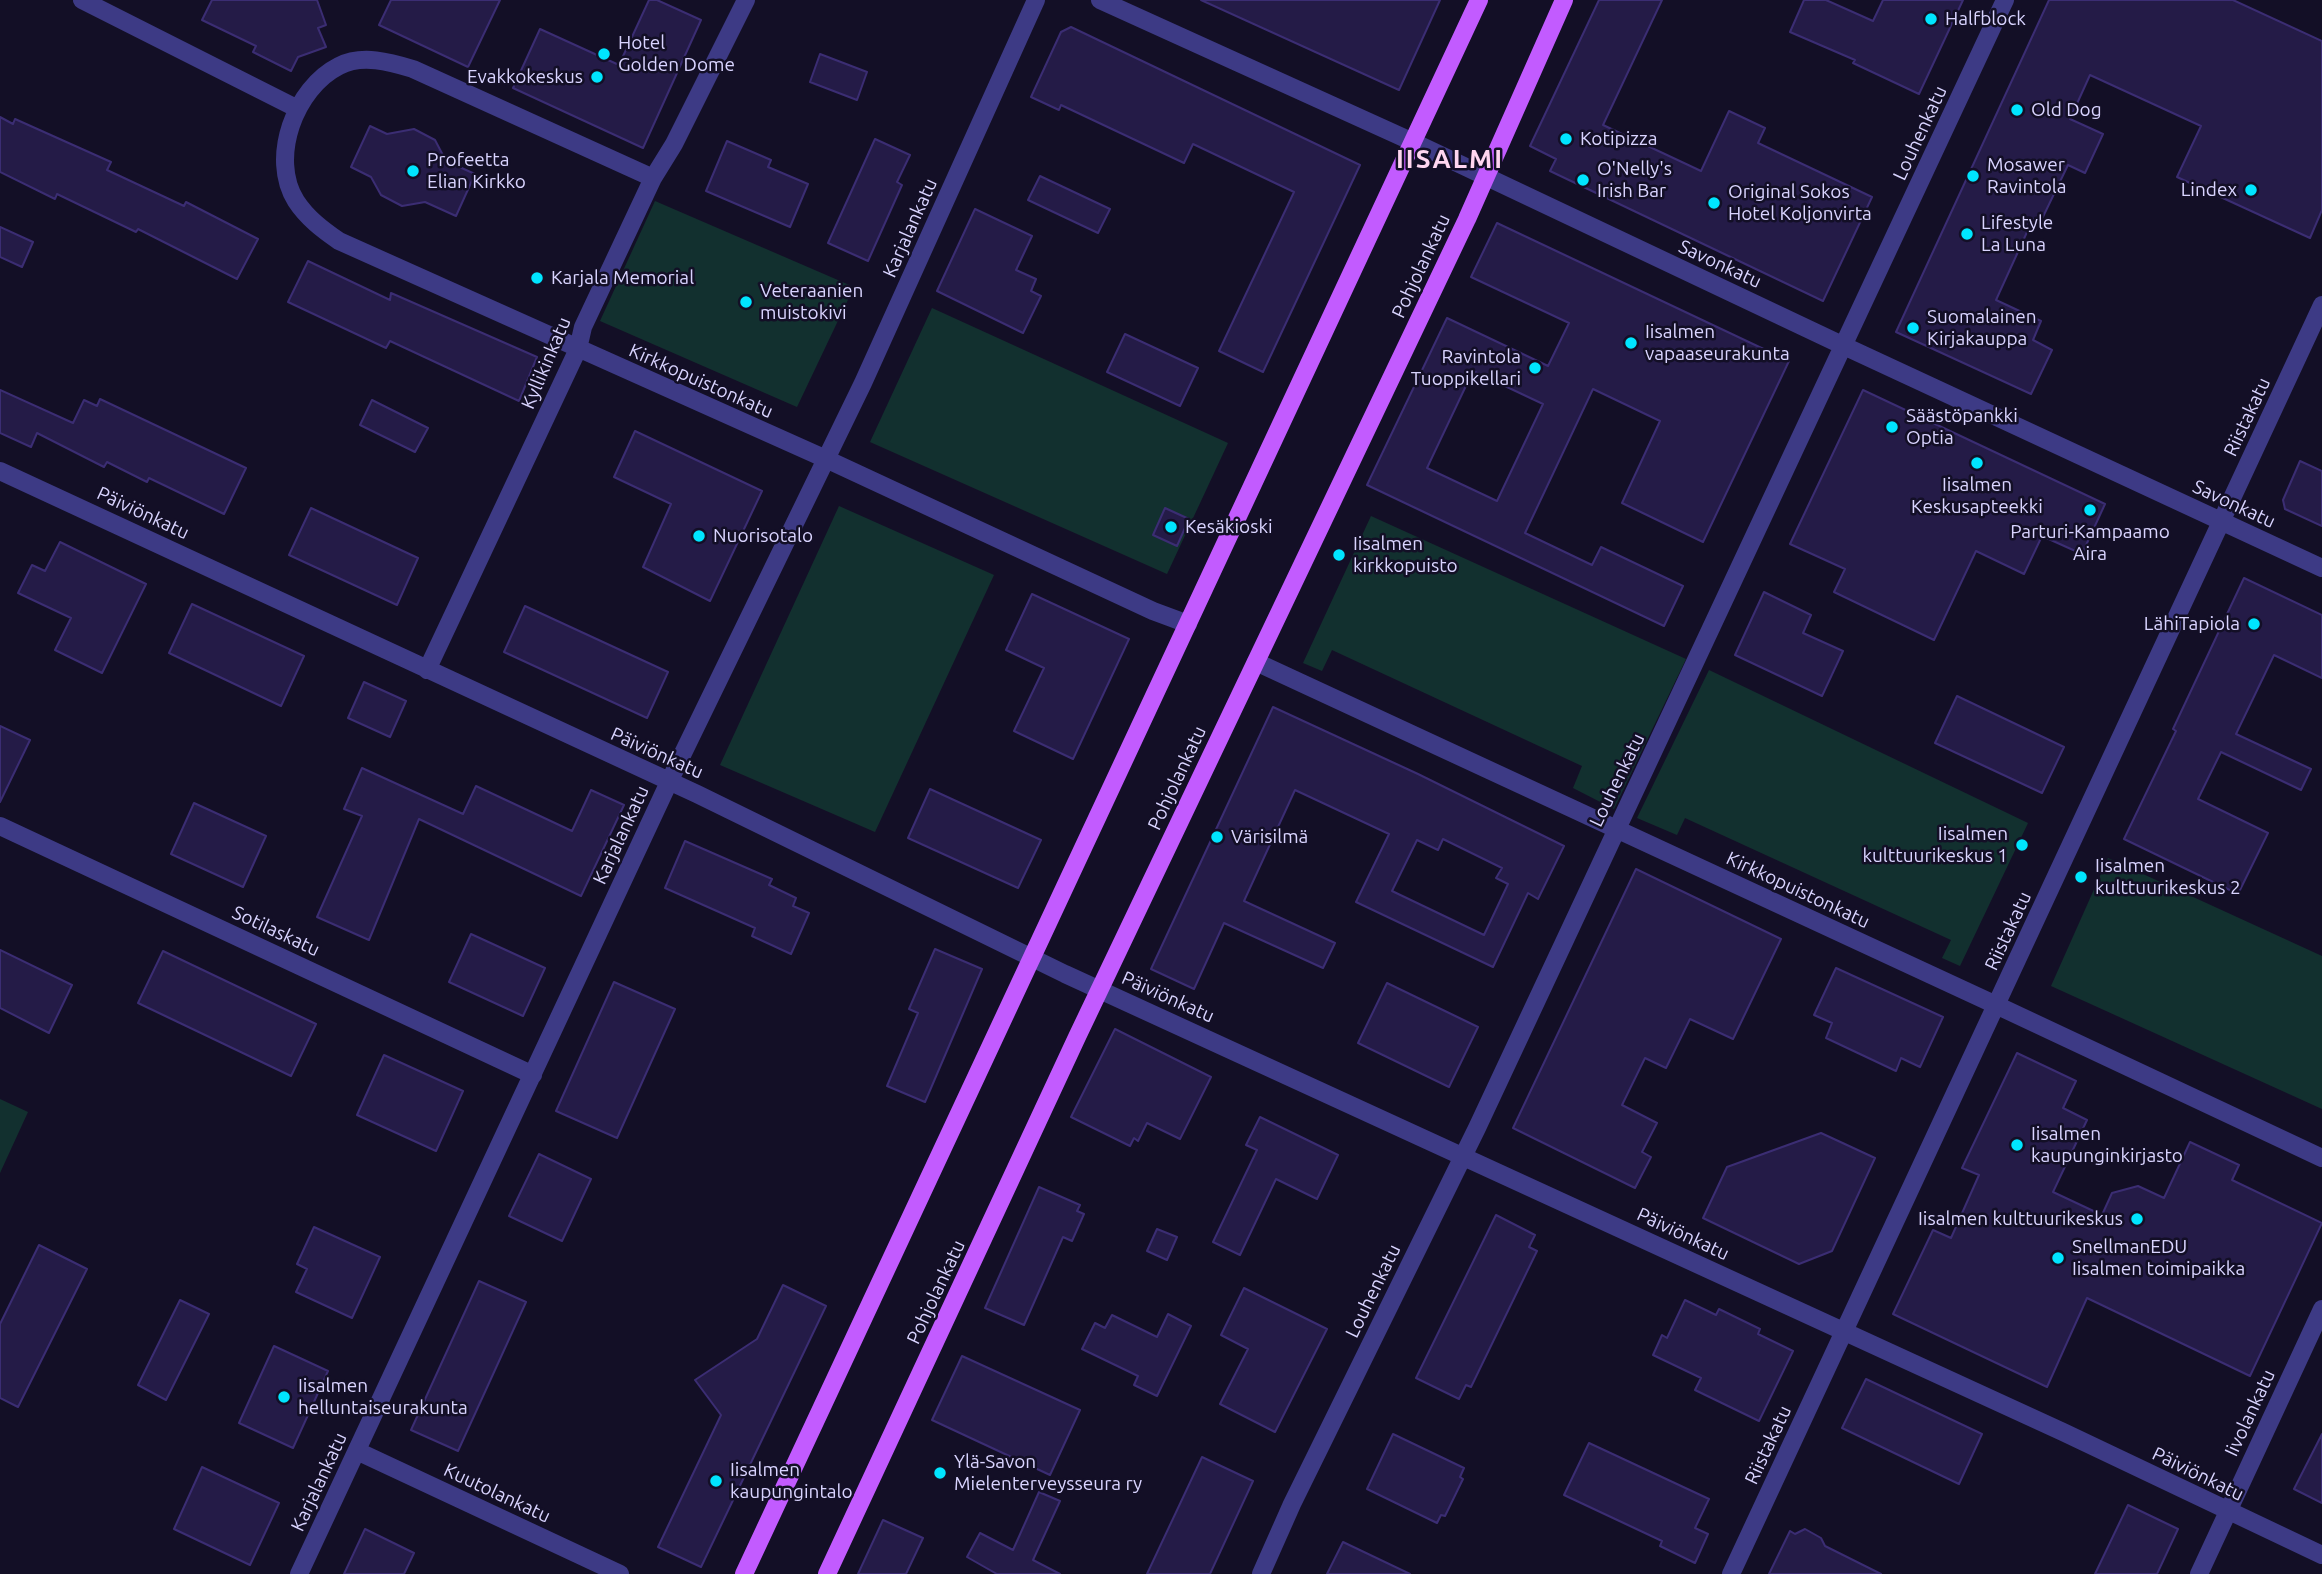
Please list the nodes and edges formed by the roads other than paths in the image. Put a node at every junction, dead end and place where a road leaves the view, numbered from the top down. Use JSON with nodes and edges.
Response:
{"nodes":[{"id":1,"x":82,"y":0,"type":"edge"},
{"id":2,"x":746,"y":0,"type":"edge"},
{"id":3,"x":1036,"y":0,"type":"edge"},
{"id":4,"x":1100,"y":0,"type":"edge"},
{"id":5,"x":1479,"y":0,"type":"edge"},
{"id":6,"x":1563,"y":0,"type":"edge"},
{"id":7,"x":2005,"y":0,"type":"edge"},
{"id":8,"x":298,"y":109,"type":"junction"},
{"id":9,"x":1413,"y":142,"type":"junction"},
{"id":10,"x":1486,"y":176,"type":"junction"},
{"id":11,"x":653,"y":178,"type":"junction"},
{"id":12,"x":2322,"y":305,"type":"edge"},
{"id":13,"x":1844,"y":346,"type":"junction"},
{"id":14,"x":578,"y":349,"type":"junction"},
{"id":15,"x":826,"y":459,"type":"junction"},
{"id":16,"x":0,"y":471,"type":"edge"},
{"id":17,"x":2221,"y":522,"type":"junction"},
{"id":18,"x":2322,"y":568,"type":"edge"},
{"id":19,"x":1188,"y":624,"type":"junction"},
{"id":20,"x":1256,"y":662,"type":"junction"},
{"id":21,"x":427,"y":670,"type":"junction"},
{"id":22,"x":669,"y":782,"type":"junction"},
{"id":23,"x":0,"y":826,"type":"edge"},
{"id":24,"x":1617,"y":828,"type":"junction"},
{"id":25,"x":1032,"y":956,"type":"junction"},
{"id":26,"x":1100,"y":990,"type":"junction"},
{"id":27,"x":1997,"y":1004,"type":"junction"},
{"id":28,"x":533,"y":1075,"type":"junction"},
{"id":29,"x":1464,"y":1156,"type":"junction"},
{"id":30,"x":2322,"y":1158,"type":"edge"},
{"id":31,"x":2322,"y":1309,"type":"edge"},
{"id":32,"x":1844,"y":1332,"type":"junction"},
{"id":33,"x":357,"y":1451,"type":"junction"},
{"id":34,"x":2228,"y":1512,"type":"junction"},
{"id":35,"x":2322,"y":1555,"type":"edge"},
{"id":36,"x":299,"y":1574,"type":"edge"},
{"id":37,"x":620,"y":1574,"type":"edge"},
{"id":38,"x":744,"y":1574,"type":"edge"},
{"id":39,"x":827,"y":1574,"type":"edge"},
{"id":40,"x":1261,"y":1574,"type":"edge"},
{"id":41,"x":1731,"y":1574,"type":"edge"},
{"id":42,"x":2199,"y":1574,"type":"edge"}],
"edges":[{"from":1,"to":8,"type":"street"},
{"from":2,"to":11,"type":"street","name":"Kyllikinkatu"},
{"from":3,"to":15,"type":"street","name":"Karjalankatu"},
{"from":4,"to":9,"type":"street","name":"Savonkatu"},
{"from":5,"to":9,"type":"main road"},
{"from":6,"to":10,"type":"main road","name":"Pohjolankatu"},
{"from":7,"to":13,"type":"street","name":"Louhenkatu"},
{"from":8,"to":11,"type":"street","name":"Kirkkopuistonkatu"},
{"from":8,"to":14,"type":"street","name":"Kirkkopuistonkatu"},
{"from":9,"to":10,"type":"street","name":"Savonkatu"},
{"from":9,"to":19,"type":"main road"},
{"from":10,"to":13,"type":"street","name":"Savonkatu"},
{"from":10,"to":20,"type":"main road","name":"Pohjolankatu"},
{"from":11,"to":14,"type":"street","name":"Kyllikinkatu"},
{"from":12,"to":17,"type":"street","name":"Riistakatu"},
{"from":13,"to":17,"type":"street","name":"Savonkatu"},
{"from":13,"to":24,"type":"street","name":"Louhenkatu"},
{"from":14,"to":15,"type":"street","name":"Kirkkopuistonkatu"},
{"from":14,"to":21,"type":"street","name":"Kyllikinkatu"},
{"from":15,"to":19,"type":"street","name":"Kirkkopuistonkatu"},
{"from":15,"to":22,"type":"street","name":"Karjalankatu"},
{"from":16,"to":21,"type":"street","name":"Päiviönkatu"},
{"from":17,"to":18,"type":"street","name":"Savonkatu"},
{"from":17,"to":27,"type":"street","name":"Riistakatu"},
{"from":19,"to":25,"type":"main road"},
{"from":20,"to":24,"type":"street","name":"Kirkkopuistonkatu"},
{"from":20,"to":26,"type":"main road","name":"Pohjolankatu"},
{"from":21,"to":22,"type":"street","name":"Päiviönkatu"},
{"from":22,"to":25,"type":"street","name":"Päiviönkatu"},
{"from":22,"to":28,"type":"street","name":"Karjalankatu"},
{"from":23,"to":28,"type":"street","name":"Sotilaskatu"},
{"from":24,"to":27,"type":"street","name":"Kirkkopuistonkatu"},
{"from":24,"to":29,"type":"street","name":"Louhenkatu"},
{"from":25,"to":26,"type":"street","name":"Päiviönkatu"},
{"from":25,"to":38,"type":"main road"},
{"from":26,"to":29,"type":"street","name":"Päiviönkatu"},
{"from":26,"to":39,"type":"main road","name":"Pohjolankatu"},
{"from":27,"to":30,"type":"street","name":"Kirkkopuistonkatu"},
{"from":27,"to":32,"type":"street","name":"Riistakatu"},
{"from":28,"to":33,"type":"street","name":"Karjalankatu"},
{"from":29,"to":32,"type":"street","name":"Päiviönkatu"},
{"from":29,"to":40,"type":"street","name":"Louhenkatu"},
{"from":31,"to":34,"type":"street","name":"Iivolankatu"},
{"from":32,"to":34,"type":"street","name":"Päiviönkatu"},
{"from":32,"to":41,"type":"street","name":"Riistakatu"},
{"from":33,"to":36,"type":"street","name":"Karjalankatu"},
{"from":33,"to":37,"type":"street","name":"Kuutolankatu"},
{"from":34,"to":35,"type":"street","name":"Päiviönkatu"},
{"from":34,"to":42,"type":"street","name":"Iivolankatu"}]}
